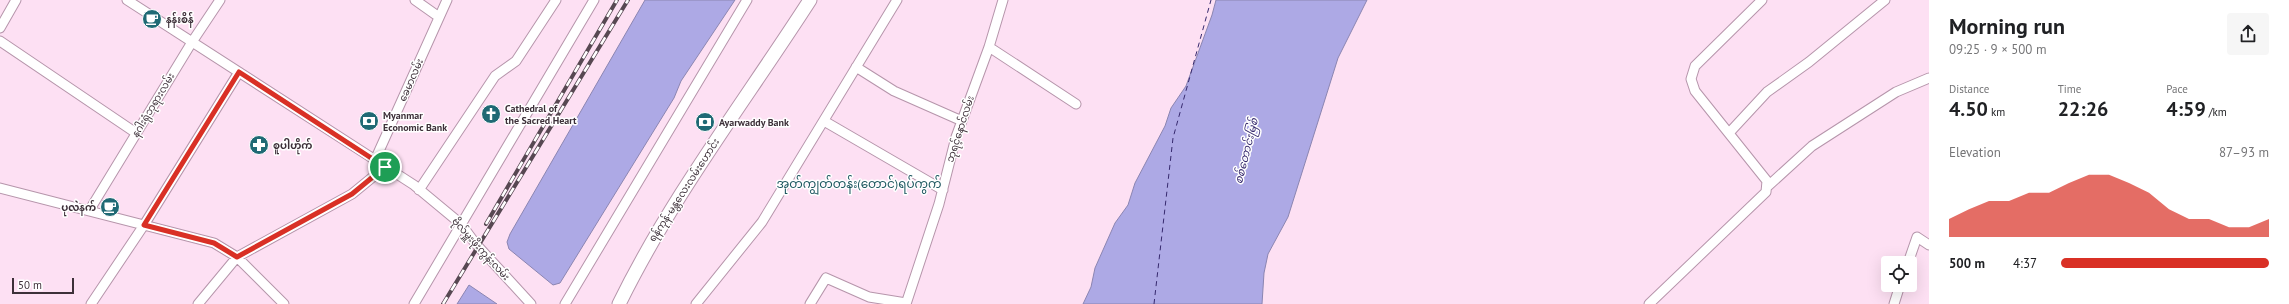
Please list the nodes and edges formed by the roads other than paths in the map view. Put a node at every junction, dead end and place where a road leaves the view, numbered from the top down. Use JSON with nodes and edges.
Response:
{"nodes":[{"id":1,"x":16,"y":0,"type":"edge"},
{"id":2,"x":127,"y":0,"type":"edge"},
{"id":3,"x":220,"y":0,"type":"edge"},
{"id":4,"x":415,"y":0,"type":"edge"},
{"id":5,"x":447,"y":0,"type":"edge"},
{"id":6,"x":556,"y":0,"type":"edge"},
{"id":7,"x":594,"y":0,"type":"edge"},
{"id":8,"x":747,"y":0,"type":"edge"},
{"id":9,"x":810,"y":0,"type":"edge"},
{"id":10,"x":897,"y":0,"type":"edge"},
{"id":11,"x":1003,"y":0,"type":"edge"},
{"id":12,"x":1762,"y":0,"type":"edge"},
{"id":13,"x":1885,"y":0,"type":"edge"},
{"id":14,"x":439,"y":17,"type":"junction"},
{"id":15,"x":0,"y":28,"type":"edge"},
{"id":16,"x":0,"y":41,"type":"edge"},
{"id":17,"x":192,"y":42,"type":"junction"},
{"id":18,"x":989,"y":47,"type":"junction"},
{"id":19,"x":856,"y":67,"type":"junction"},
{"id":20,"x":239,"y":72,"type":"junction"},
{"id":21,"x":1929,"y":78,"type":"edge"},
{"id":22,"x":1076,"y":104,"type":"dead end"},
{"id":23,"x":824,"y":120,"type":"junction"},
{"id":24,"x":962,"y":120,"type":"junction"},
{"id":25,"x":136,"y":133,"type":"junction"},
{"id":26,"x":1728,"y":133,"type":"junction"},
{"id":27,"x":375,"y":160,"type":"junction"},
{"id":28,"x":385,"y":167,"type":"junction"},
{"id":29,"x":1767,"y":187,"type":"junction"},
{"id":30,"x":0,"y":188,"type":"edge"},
{"id":31,"x":419,"y":190,"type":"junction"},
{"id":32,"x":942,"y":190,"type":"junction"},
{"id":33,"x":89,"y":211,"type":"junction"},
{"id":34,"x":461,"y":224,"type":"junction"},
{"id":35,"x":144,"y":225,"type":"junction"},
{"id":36,"x":1929,"y":244,"type":"edge"},
{"id":37,"x":1910,"y":256,"type":"edge"},
{"id":38,"x":237,"y":257,"type":"junction"},
{"id":39,"x":1898,"y":292,"type":"edge"},
{"id":40,"x":283,"y":303,"type":"edge"},
{"id":41,"x":91,"y":304,"type":"edge"},
{"id":42,"x":198,"y":304,"type":"edge"},
{"id":43,"x":414,"y":304,"type":"edge"},
{"id":44,"x":531,"y":304,"type":"edge"},
{"id":45,"x":565,"y":304,"type":"edge"},
{"id":46,"x":619,"y":304,"type":"edge"},
{"id":47,"x":696,"y":304,"type":"edge"},
{"id":48,"x":810,"y":304,"type":"edge"},
{"id":49,"x":906,"y":304,"type":"edge"},
{"id":50,"x":1650,"y":304,"type":"edge"},
{"id":51,"x":1894,"y":304,"type":"edge"}],
"edges":[{"from":1,"to":15,"type":"street"},
{"from":2,"to":17,"type":"street","name":"ဗိုလ်မှူးဖိုးကွန်းလမ်း"},
{"from":3,"to":17,"type":"street","name":"နဂါးရုံဘုရားလမ်း"},
{"from":4,"to":14,"type":"street"},
{"from":5,"to":14,"type":"street","name":"ခေမာလမ်း"},
{"from":6,"to":31,"type":"street"},
{"from":7,"to":34,"type":"street"},
{"from":8,"to":45,"type":"street"},
{"from":9,"to":46,"type":"highway","name":"ရန်ကုန်-မန္တလေးလမ်းဟောင်း"},
{"from":10,"to":19,"type":"street"},
{"from":11,"to":18,"type":"street","name":"ဘုရင့်နောင်လမ်း"},
{"from":12,"to":26,"type":"street"},
{"from":13,"to":26,"type":"street"},
{"from":14,"to":27,"type":"street","name":"ခေမာလမ်း"},
{"from":16,"to":25,"type":"street"},
{"from":17,"to":20,"type":"street","name":"ဗိုလ်မှူးဖိုးကွန်းလမ်း"},
{"from":17,"to":25,"type":"street","name":"နဂါးရုံဘုရားလမ်း"},
{"from":18,"to":22,"type":"street"},
{"from":18,"to":24,"type":"street","name":"ဘုရင့်နောင်လမ်း"},
{"from":19,"to":23,"type":"street"},
{"from":19,"to":24,"type":"street"},
{"from":20,"to":27,"type":"street","name":"ဗိုလ်မှူးဖိုးကွန်းလမ်း"},
{"from":20,"to":35,"type":"street"},
{"from":21,"to":29,"type":"street"},
{"from":23,"to":32,"type":"street"},
{"from":23,"to":47,"type":"street"},
{"from":24,"to":32,"type":"street","name":"ဘုရင့်နောင်လမ်း"},
{"from":25,"to":33,"type":"street","name":"နဂါးရုံဘုရားလမ်း"},
{"from":26,"to":29,"type":"street"},
{"from":27,"to":28,"type":"street","name":"ဗိုလ်မှူးဖိုးကွန်းလမ်း"},
{"from":28,"to":31,"type":"street","name":"ဗိုလ်မှူးဖိုးကွန်းလမ်း"},
{"from":28,"to":38,"type":"street"},
{"from":29,"to":50,"type":"street"},
{"from":30,"to":33,"type":"street"},
{"from":31,"to":34,"type":"street","name":"ဗိုလ်မှူးဖိုးကွန်းလမ်း"},
{"from":32,"to":49,"type":"street","name":"ဘုရင့်နောင်လမ်း"},
{"from":33,"to":35,"type":"street"},
{"from":34,"to":43,"type":"street"},
{"from":34,"to":44,"type":"street","name":"ဗိုလ်မှူးဖိုးကွန်းလမ်း"},
{"from":35,"to":38,"type":"street"},
{"from":35,"to":41,"type":"street"},
{"from":36,"to":37,"type":"street"},
{"from":38,"to":40,"type":"street"},
{"from":38,"to":42,"type":"street"},
{"from":39,"to":51,"type":"street"},
{"from":48,"to":49,"type":"street"}]}
